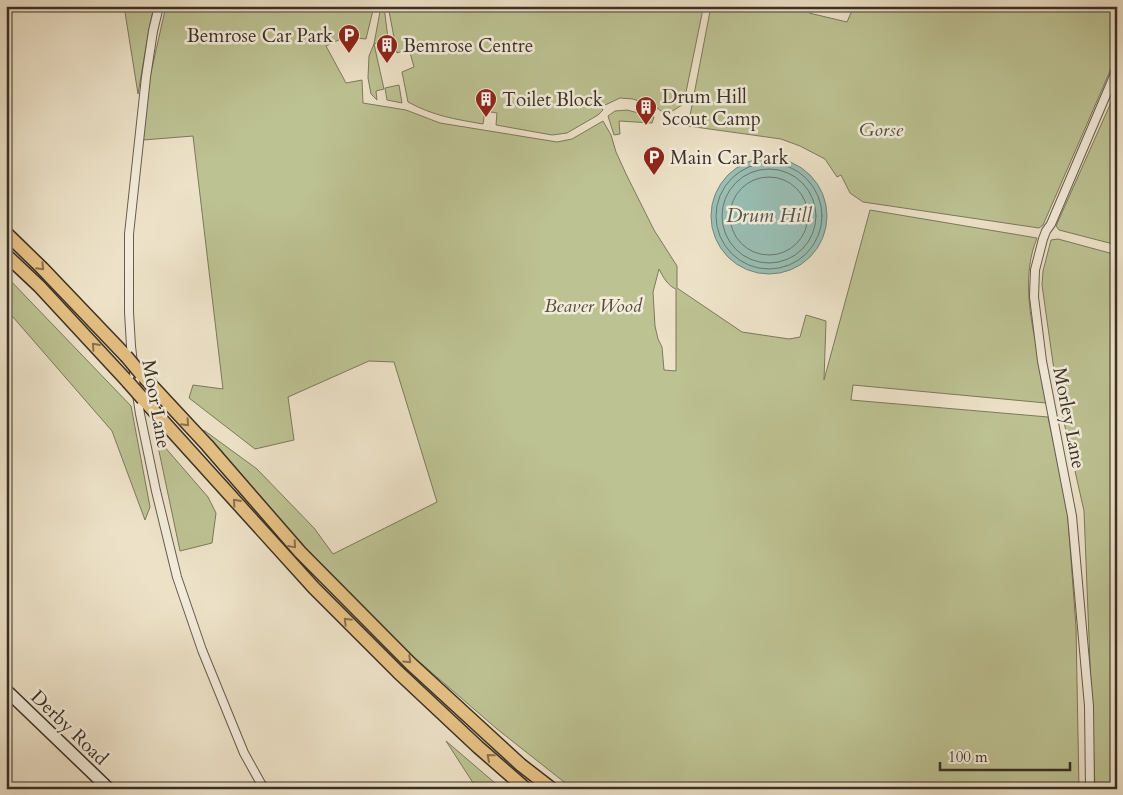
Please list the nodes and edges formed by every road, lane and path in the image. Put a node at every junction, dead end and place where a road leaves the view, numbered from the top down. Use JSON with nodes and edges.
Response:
{"nodes":[{"id":1,"x":159,"y":6,"type":"edge"},
{"id":2,"x":1117,"y":69,"type":"edge"},
{"id":3,"x":6,"y":233,"type":"edge"},
{"id":4,"x":6,"y":255,"type":"edge"},
{"id":5,"x":6,"y":690,"type":"edge"},
{"id":6,"x":110,"y":789,"type":"edge"},
{"id":7,"x":264,"y":789,"type":"edge"},
{"id":8,"x":526,"y":789,"type":"edge"},
{"id":9,"x":552,"y":789,"type":"edge"},
{"id":10,"x":1090,"y":789,"type":"edge"}],
"edges":[{"from":1,"to":7,"type":"street","name":"Moor Lane"},
{"from":2,"to":10,"type":"street","name":"Morley Lane"},
{"from":3,"to":9,"type":"highway","one_way":true,"bridge":true},
{"from":8,"to":4,"type":"highway","one_way":true,"bridge":true},
{"from":5,"to":6,"type":"main road","name":"Derby Road"}]}
